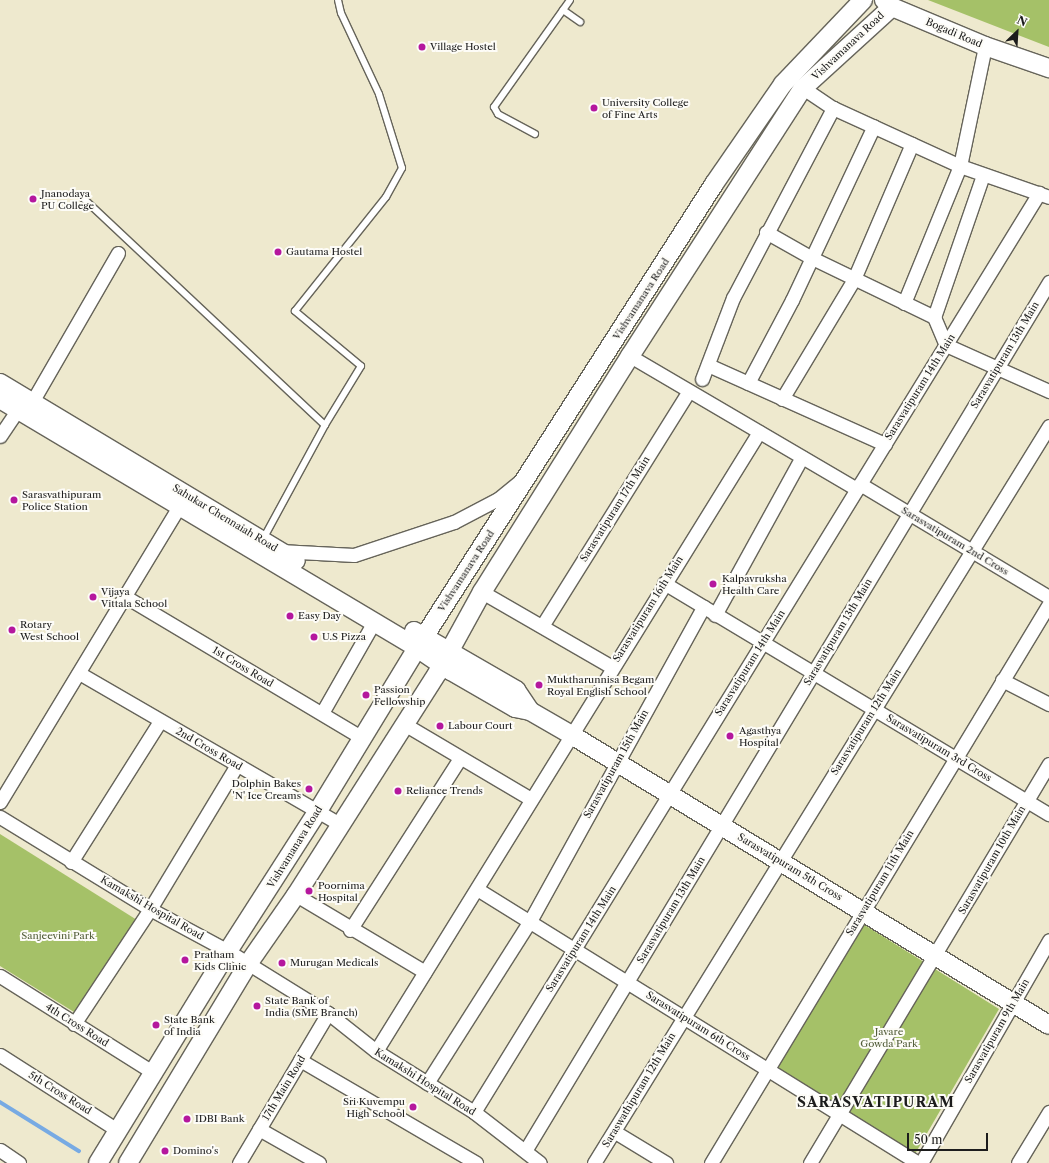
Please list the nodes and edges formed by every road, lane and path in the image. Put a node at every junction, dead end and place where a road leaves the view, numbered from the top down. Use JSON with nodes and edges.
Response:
{"nodes":[{"id":1,"x":338,"y":0,"type":"edge"},
{"id":2,"x":570,"y":0,"type":"edge"},
{"id":3,"x":863,"y":0,"type":"edge"},
{"id":4,"x":886,"y":7,"type":"edge"},
{"id":5,"x":563,"y":10,"type":"junction"},
{"id":6,"x":580,"y":22,"type":"dead end"},
{"id":7,"x":984,"y":50,"type":"junction"},
{"id":8,"x":1049,"y":68,"type":"edge"},
{"id":9,"x":803,"y":88,"type":"junction"},
{"id":10,"x":833,"y":108,"type":"junction"},
{"id":11,"x":874,"y":126,"type":"junction"},
{"id":12,"x":535,"y":134,"type":"dead end"},
{"id":13,"x":912,"y":144,"type":"junction"},
{"id":14,"x":960,"y":166,"type":"junction"},
{"id":15,"x":983,"y":175,"type":"junction"},
{"id":16,"x":1044,"y":195,"type":"edge"},
{"id":17,"x":83,"y":198,"type":"dead end"},
{"id":18,"x":766,"y":232,"type":"junction"},
{"id":19,"x":118,"y":253,"type":"dead end"},
{"id":20,"x":812,"y":258,"type":"junction"},
{"id":21,"x":854,"y":279,"type":"junction"},
{"id":22,"x":1049,"y":282,"type":"edge"},
{"id":23,"x":904,"y":303,"type":"junction"},
{"id":24,"x":934,"y":317,"type":"junction"},
{"id":25,"x":946,"y":345,"type":"junction"},
{"id":26,"x":630,"y":356,"type":"junction"},
{"id":27,"x":708,"y":365,"type":"junction"},
{"id":28,"x":997,"y":368,"type":"junction"},
{"id":29,"x":702,"y":379,"type":"dead end"},
{"id":30,"x":0,"y":383,"type":"edge"},
{"id":31,"x":748,"y":383,"type":"junction"},
{"id":32,"x":689,"y":391,"type":"junction"},
{"id":33,"x":1049,"y":391,"type":"edge"},
{"id":34,"x":0,"y":399,"type":"edge"},
{"id":35,"x":782,"y":399,"type":"junction"},
{"id":36,"x":25,"y":403,"type":"junction"},
{"id":37,"x":325,"y":425,"type":"junction"},
{"id":38,"x":1049,"y":426,"type":"edge"},
{"id":39,"x":759,"y":432,"type":"junction"},
{"id":40,"x":0,"y":436,"type":"edge"},
{"id":41,"x":885,"y":444,"type":"junction"},
{"id":42,"x":802,"y":457,"type":"junction"},
{"id":43,"x":527,"y":476,"type":"junction"},
{"id":44,"x":859,"y":487,"type":"junction"},
{"id":45,"x":179,"y":506,"type":"junction"},
{"id":46,"x":910,"y":514,"type":"junction"},
{"id":47,"x":262,"y":541,"type":"junction"},
{"id":48,"x":278,"y":551,"type":"junction"},
{"id":49,"x":972,"y":551,"type":"junction"},
{"id":50,"x":664,"y":583,"type":"junction"},
{"id":51,"x":482,"y":592,"type":"junction"},
{"id":52,"x":126,"y":597,"type":"junction"},
{"id":53,"x":1049,"y":597,"type":"edge"},
{"id":54,"x":1049,"y":604,"type":"edge"},
{"id":55,"x":704,"y":607,"type":"junction"},
{"id":56,"x":714,"y":615,"type":"junction"},
{"id":57,"x":374,"y":622,"type":"junction"},
{"id":58,"x":542,"y":626,"type":"junction"},
{"id":59,"x":420,"y":642,"type":"junction"},
{"id":60,"x":763,"y":643,"type":"junction"},
{"id":61,"x":446,"y":657,"type":"junction"},
{"id":62,"x":612,"y":667,"type":"junction"},
{"id":63,"x":79,"y":673,"type":"junction"},
{"id":64,"x":814,"y":673,"type":"junction"},
{"id":65,"x":1002,"y":680,"type":"junction"},
{"id":66,"x":1049,"y":704,"type":"edge"},
{"id":67,"x":874,"y":709,"type":"junction"},
{"id":68,"x":322,"y":714,"type":"junction"},
{"id":69,"x":160,"y":721,"type":"junction"},
{"id":70,"x":404,"y":724,"type":"junction"},
{"id":71,"x":570,"y":734,"type":"junction"},
{"id":72,"x":361,"y":737,"type":"junction"},
{"id":73,"x":460,"y":758,"type":"junction"},
{"id":74,"x":955,"y":758,"type":"junction"},
{"id":75,"x":616,"y":762,"type":"junction"},
{"id":76,"x":1049,"y":764,"type":"edge"},
{"id":77,"x":236,"y":765,"type":"junction"},
{"id":78,"x":670,"y":794,"type":"junction"},
{"id":79,"x":531,"y":799,"type":"junction"},
{"id":80,"x":1027,"y":801,"type":"junction"},
{"id":81,"x":0,"y":802,"type":"edge"},
{"id":82,"x":318,"y":811,"type":"junction"},
{"id":83,"x":1049,"y":814,"type":"edge"},
{"id":84,"x":0,"y":817,"type":"edge"},
{"id":85,"x":339,"y":824,"type":"junction"},
{"id":86,"x":722,"y":826,"type":"junction"},
{"id":87,"x":780,"y":861,"type":"junction"},
{"id":88,"x":71,"y":862,"type":"junction"},
{"id":89,"x":477,"y":889,"type":"junction"},
{"id":90,"x":296,"y":895,"type":"junction"},
{"id":91,"x":150,"y":909,"type":"junction"},
{"id":92,"x":862,"y":912,"type":"junction"},
{"id":93,"x":530,"y":921,"type":"junction"},
{"id":94,"x":350,"y":930,"type":"junction"},
{"id":95,"x":1049,"y":940,"type":"edge"},
{"id":96,"x":574,"y":949,"type":"junction"},
{"id":97,"x":228,"y":951,"type":"junction"},
{"id":98,"x":936,"y":956,"type":"junction"},
{"id":99,"x":248,"y":964,"type":"junction"},
{"id":100,"x":425,"y":972,"type":"junction"},
{"id":101,"x":0,"y":976,"type":"edge"},
{"id":102,"x":628,"y":983,"type":"junction"},
{"id":103,"x":1013,"y":1003,"type":"junction"},
{"id":104,"x":328,"y":1013,"type":"junction"},
{"id":105,"x":683,"y":1017,"type":"junction"},
{"id":106,"x":74,"y":1024,"type":"junction"},
{"id":107,"x":1049,"y":1026,"type":"edge"},
{"id":108,"x":376,"y":1052,"type":"junction"},
{"id":109,"x":0,"y":1055,"type":"edge"},
{"id":110,"x":300,"y":1060,"type":"junction"},
{"id":111,"x":767,"y":1069,"type":"junction"},
{"id":112,"x":154,"y":1073,"type":"junction"},
{"id":113,"x":427,"y":1084,"type":"junction"},
{"id":114,"x":474,"y":1112,"type":"junction"},
{"id":115,"x":1049,"y":1112,"type":"edge"},
{"id":116,"x":839,"y":1114,"type":"junction"},
{"id":117,"x":259,"y":1129,"type":"junction"},
{"id":118,"x":119,"y":1130,"type":"junction"},
{"id":119,"x":615,"y":1132,"type":"junction"},
{"id":120,"x":0,"y":1150,"type":"edge"},
{"id":121,"x":525,"y":1151,"type":"junction"},
{"id":122,"x":19,"y":1163,"type":"edge"},
{"id":123,"x":98,"y":1163,"type":"edge"},
{"id":124,"x":128,"y":1163,"type":"edge"},
{"id":125,"x":239,"y":1163,"type":"edge"},
{"id":126,"x":319,"y":1163,"type":"edge"},
{"id":127,"x":476,"y":1163,"type":"edge"},
{"id":128,"x":540,"y":1163,"type":"edge"},
{"id":129,"x":594,"y":1163,"type":"edge"},
{"id":130,"x":666,"y":1163,"type":"edge"},
{"id":131,"x":711,"y":1163,"type":"edge"},
{"id":132,"x":810,"y":1163,"type":"edge"},
{"id":133,"x":919,"y":1163,"type":"edge"},
{"id":134,"x":1018,"y":1163,"type":"edge"}],
"edges":[{"from":1,"to":37,"type":"lane"},
{"from":2,"to":5,"type":"lane"},
{"from":3,"to":4,"type":"main road","name":"Bogadi Road"},
{"from":3,"to":43,"type":"main road","name":"Vishvamanava Road"},
{"from":4,"to":7,"type":"main road","name":"Bogadi Road"},
{"from":4,"to":9,"type":"main road","name":"Vishvamanava Road"},
{"from":5,"to":6,"type":"lane"},
{"from":5,"to":12,"type":"lane"},
{"from":7,"to":8,"type":"main road","name":"Bogadi Road"},
{"from":7,"to":14,"type":"street"},
{"from":9,"to":10,"type":"street"},
{"from":9,"to":26,"type":"main road","name":"Vishvamanava Road"},
{"from":10,"to":11,"type":"street"},
{"from":10,"to":18,"type":"street"},
{"from":11,"to":13,"type":"street"},
{"from":11,"to":20,"type":"street"},
{"from":13,"to":14,"type":"street"},
{"from":13,"to":21,"type":"street"},
{"from":14,"to":15,"type":"street"},
{"from":14,"to":23,"type":"street"},
{"from":15,"to":16,"type":"street"},
{"from":15,"to":24,"type":"street"},
{"from":16,"to":25,"type":"street","name":"Sarasvatipuram 14th Main"},
{"from":17,"to":37,"type":"lane"},
{"from":18,"to":20,"type":"street"},
{"from":18,"to":27,"type":"street"},
{"from":19,"to":36,"type":"street"},
{"from":20,"to":21,"type":"street"},
{"from":20,"to":31,"type":"street"},
{"from":21,"to":23,"type":"street"},
{"from":21,"to":35,"type":"street"},
{"from":22,"to":28,"type":"street","name":"Sarasvatipuram 13th Main"},
{"from":23,"to":24,"type":"street"},
{"from":24,"to":25,"type":"street"},
{"from":25,"to":28,"type":"street"},
{"from":25,"to":41,"type":"street","name":"Sarasvatipuram 14th Main"},
{"from":26,"to":32,"type":"street","name":"Sarasvatipuram 2nd Cross"},
{"from":26,"to":51,"type":"main road","name":"Vishvamanava Road"},
{"from":27,"to":29,"type":"street"},
{"from":27,"to":31,"type":"street"},
{"from":28,"to":33,"type":"street"},
{"from":28,"to":46,"type":"street","name":"Sarasvatipuram 13th Main"},
{"from":30,"to":36,"type":"main road","name":"Sahukar Chennaiah Road"},
{"from":31,"to":35,"type":"street"},
{"from":32,"to":39,"type":"street","name":"Sarasvatipuram 2nd Cross"},
{"from":32,"to":58,"type":"street","name":"Sarasvatipuram 17th Main"},
{"from":34,"to":36,"type":"main road","name":"Sahukar Chennaiah Road"},
{"from":35,"to":41,"type":"street"},
{"from":36,"to":40,"type":"street"},
{"from":36,"to":45,"type":"main road","name":"Sahukar Chennaiah Road"},
{"from":36,"to":47,"type":"main road","name":"Sahukar Chennaiah Road"},
{"from":37,"to":47,"type":"lane"},
{"from":38,"to":49,"type":"street","name":"Sarasvatipuram 12th Main"},
{"from":39,"to":42,"type":"street","name":"Sarasvatipuram 2nd Cross"},
{"from":39,"to":50,"type":"street","name":"Sarasvatipuram 16th Main"},
{"from":41,"to":44,"type":"street","name":"Sarasvatipuram 14th Main"},
{"from":42,"to":44,"type":"street","name":"Sarasvatipuram 2nd Cross"},
{"from":42,"to":56,"type":"street"},
{"from":43,"to":48,"type":"street"},
{"from":43,"to":59,"type":"main road","name":"Vishvamanava Road"},
{"from":44,"to":46,"type":"street","name":"Sarasvatipuram 2nd Cross"},
{"from":44,"to":60,"type":"street","name":"Sarasvatipuram 14th Main"},
{"from":45,"to":52,"type":"street"},
{"from":45,"to":57,"type":"main road","name":"Sahukar Chennaiah Road"},
{"from":46,"to":49,"type":"street","name":"Sarasvatipuram 2nd Cross"},
{"from":46,"to":64,"type":"street","name":"Sarasvatipuram 13th Main"},
{"from":47,"to":48,"type":"main road","name":"Sahukar Chennaiah Road"},
{"from":48,"to":59,"type":"main road","name":"Sahukar Chennaiah Road"},
{"from":49,"to":53,"type":"street","name":"Sarasvatipuram 2nd Cross"},
{"from":49,"to":67,"type":"street","name":"Sarasvatipuram 12th Main"},
{"from":50,"to":55,"type":"street","name":"Sarasvatipuram 3rd Cross"},
{"from":50,"to":62,"type":"street","name":"Sarasvatipuram 16th Main"},
{"from":51,"to":58,"type":"street"},
{"from":51,"to":61,"type":"main road","name":"Vishvamanava Road"},
{"from":52,"to":63,"type":"street"},
{"from":52,"to":68,"type":"street","name":"1st Cross Road"},
{"from":54,"to":65,"type":"street","name":"Sarasvatipuram 11th Main"},
{"from":55,"to":56,"type":"street","name":"Sarasvatipuram 3rd Cross"},
{"from":55,"to":75,"type":"street","name":"Sarasvatipuram 15th Main"},
{"from":56,"to":60,"type":"street","name":"Sarasvatipuram 3rd Cross"},
{"from":57,"to":59,"type":"main road","name":"Sahukar Chennaiah Road"},
{"from":57,"to":68,"type":"street"},
{"from":58,"to":62,"type":"street"},
{"from":59,"to":61,"type":"main road","name":"Sahukar Chennaiah Road"},
{"from":59,"to":72,"type":"main road","name":"Vishvamanava Road"},
{"from":60,"to":64,"type":"street","name":"Sarasvatipuram 3rd Cross"},
{"from":60,"to":78,"type":"street","name":"Sarasvatipuram 14th Main"},
{"from":61,"to":70,"type":"main road","name":"Vishvamanava Road"},
{"from":61,"to":71,"type":"main road","name":"Sarasvatipuram 5th Cross"},
{"from":62,"to":71,"type":"street","name":"Sarasvatipuram 16th Main"},
{"from":63,"to":69,"type":"street","name":"2nd Cross Road"},
{"from":63,"to":81,"type":"street"},
{"from":64,"to":67,"type":"street","name":"Sarasvatipuram 3rd Cross"},
{"from":64,"to":86,"type":"street","name":"Sarasvatipuram 13th Main"},
{"from":65,"to":66,"type":"street"},
{"from":65,"to":74,"type":"street","name":"Sarasvatipuram 11th Main"},
{"from":67,"to":74,"type":"street","name":"Sarasvatipuram 3rd Cross"},
{"from":67,"to":87,"type":"street","name":"Sarasvatipuram 12th Main"},
{"from":68,"to":72,"type":"street","name":"1st Cross Road"},
{"from":69,"to":77,"type":"street","name":"2nd Cross Road"},
{"from":69,"to":88,"type":"street"},
{"from":70,"to":73,"type":"street"},
{"from":70,"to":85,"type":"main road","name":"Vishvamanava Road"},
{"from":71,"to":75,"type":"main road","name":"Sarasvatipuram 5th Cross"},
{"from":71,"to":79,"type":"street","name":"Sarasvatipuram 16th Main"},
{"from":72,"to":82,"type":"main road","name":"Vishvamanava Road"},
{"from":73,"to":79,"type":"street"},
{"from":73,"to":94,"type":"street"},
{"from":74,"to":80,"type":"street","name":"Sarasvatipuram 3rd Cross"},
{"from":74,"to":92,"type":"street","name":"Sarasvatipuram 11th Main"},
{"from":75,"to":78,"type":"main road","name":"Sarasvatipuram 5th Cross"},
{"from":75,"to":93,"type":"street","name":"Sarasvatipuram 15th Main"},
{"from":76,"to":80,"type":"street","name":"Sarasvatipuram 10th Main"},
{"from":77,"to":82,"type":"street","name":"2nd Cross Road"},
{"from":77,"to":91,"type":"street"},
{"from":78,"to":86,"type":"main road","name":"Sarasvatipuram 5th Cross"},
{"from":78,"to":96,"type":"street","name":"Sarasvatipuram 14th Main"},
{"from":79,"to":89,"type":"street","name":"Sarasvatipuram 16th Main"},
{"from":80,"to":83,"type":"street","name":"Sarasvatipuram 3rd Cross"},
{"from":80,"to":98,"type":"street","name":"Sarasvatipuram 10th Main"},
{"from":82,"to":85,"type":"street","name":"2nd Cross Road"},
{"from":82,"to":97,"type":"main road","name":"Vishvamanava Road"},
{"from":84,"to":88,"type":"street","name":"Kamakshi Hospital Road"},
{"from":85,"to":90,"type":"main road","name":"Vishvamanava Road"},
{"from":86,"to":87,"type":"main road","name":"Sarasvatipuram 5th Cross"},
{"from":86,"to":102,"type":"street","name":"Sarasvatipuram 13th Main"},
{"from":87,"to":92,"type":"main road","name":"Sarasvatipuram 5th Cross"},
{"from":87,"to":105,"type":"street","name":"Sarasvatipuram 12th Main"},
{"from":88,"to":91,"type":"street","name":"Kamakshi Hospital Road"},
{"from":89,"to":93,"type":"street","name":"Sarasvatipuram 6th Cross"},
{"from":89,"to":100,"type":"street","name":"Sarasvatipuram 16th Main"},
{"from":90,"to":94,"type":"street"},
{"from":90,"to":99,"type":"main road","name":"Vishvamanava Road"},
{"from":91,"to":97,"type":"street","name":"Kamakshi Hospital Road"},
{"from":91,"to":106,"type":"street"},
{"from":92,"to":98,"type":"main road","name":"Sarasvatipuram 5th Cross"},
{"from":92,"to":111,"type":"street","name":"Sarasvatipuram 11th Main"},
{"from":93,"to":96,"type":"street","name":"Sarasvatipuram 6th Cross"},
{"from":93,"to":113,"type":"street","name":"Sarasvatipuram 15th Main"},
{"from":94,"to":100,"type":"street"},
{"from":95,"to":103,"type":"street","name":"Sarasvatipuram 9th Main"},
{"from":96,"to":102,"type":"street","name":"Sarasvatipuram 6th Cross"},
{"from":96,"to":114,"type":"street","name":"Sarasvatipuram 14th Main"},
{"from":97,"to":99,"type":"street","name":"Kamakshi Hospital Road"},
{"from":97,"to":112,"type":"main road","name":"Vishvamanava Road"},
{"from":98,"to":103,"type":"main road","name":"Sarasvatipuram 5th Cross"},
{"from":98,"to":116,"type":"street","name":"Sarasvatipuram 10th Main"},
{"from":99,"to":104,"type":"street","name":"Kamakshi Hospital Road"},
{"from":99,"to":124,"type":"main road","name":"Vishvamanava Road"},
{"from":100,"to":108,"type":"street","name":"Sarasvatipuram 16th Main"},
{"from":101,"to":106,"type":"street","name":"4th Cross Road"},
{"from":102,"to":105,"type":"street","name":"Sarasvatipuram 6th Cross"},
{"from":102,"to":121,"type":"street","name":"Sarasvatipuram 13th Main"},
{"from":103,"to":107,"type":"main road","name":"Sarasvatipuram 5th Cross"},
{"from":103,"to":133,"type":"street","name":"Sarasvatipuram 9th Main"},
{"from":104,"to":108,"type":"street","name":"Kamakshi Hospital Road"},
{"from":104,"to":110,"type":"street","name":"17th Main Road"},
{"from":105,"to":111,"type":"street","name":"Sarasvatipuram 6th Cross"},
{"from":105,"to":119,"type":"street","name":"Saraswathipuram 12th Main"},
{"from":106,"to":112,"type":"street","name":"4th Cross Road"},
{"from":108,"to":113,"type":"street","name":"Kamakshi Hospital Road"},
{"from":109,"to":118,"type":"street","name":"5th Cross Road"},
{"from":110,"to":117,"type":"street","name":"17th Main Road"},
{"from":110,"to":127,"type":"street"},
{"from":111,"to":116,"type":"street","name":"Sarasvatipuram 6th Cross"},
{"from":111,"to":131,"type":"street","name":"Sarasvatipuram 11th Main"},
{"from":112,"to":118,"type":"main road","name":"Vishvamanava Road"},
{"from":113,"to":114,"type":"street","name":"Kamakshi Hospital Road"},
{"from":114,"to":121,"type":"street","name":"Kamakshi Hospital Road"},
{"from":115,"to":134,"type":"street"},
{"from":116,"to":132,"type":"street","name":"Sarasvatipuram 10th Main"},
{"from":116,"to":133,"type":"street","name":"Sarasvatipuram 6th Cross"},
{"from":117,"to":125,"type":"street","name":"17th Main Road"},
{"from":117,"to":126,"type":"street"},
{"from":118,"to":123,"type":"main road","name":"Vishvamanava Road"},
{"from":119,"to":129,"type":"street","name":"Saraswathipuram 12th Main"},
{"from":119,"to":130,"type":"street"},
{"from":120,"to":122,"type":"street"},
{"from":121,"to":128,"type":"street","name":"Kamakshi Hospital Road"}]}
